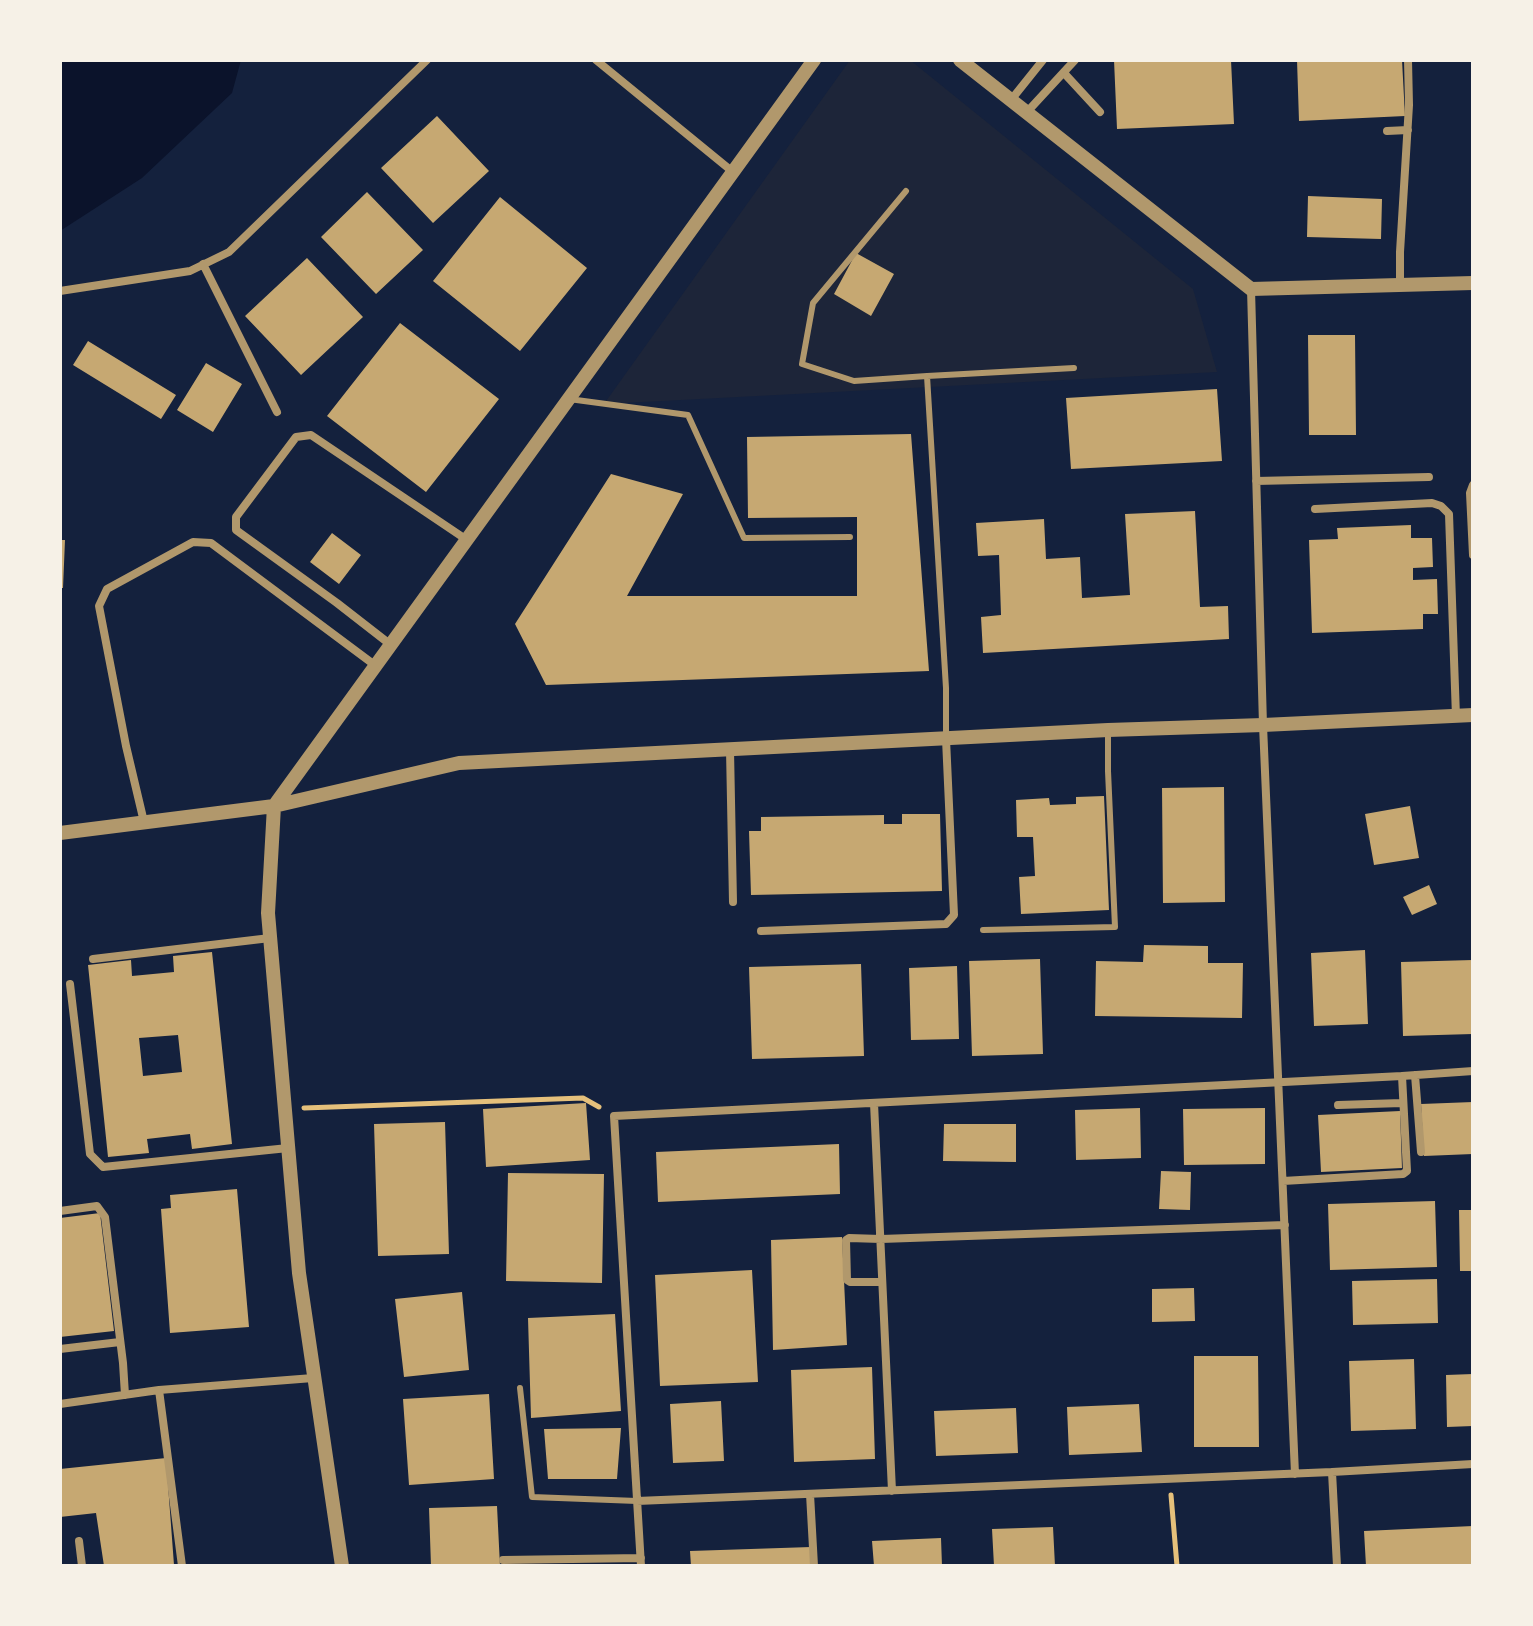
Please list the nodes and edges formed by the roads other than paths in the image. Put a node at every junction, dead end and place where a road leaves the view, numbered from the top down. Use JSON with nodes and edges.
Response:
{"nodes":[{"id":1,"x":427,"y":60,"type":"edge"},
{"id":2,"x":596,"y":60,"type":"edge"},
{"id":3,"x":814,"y":60,"type":"edge"},
{"id":4,"x":960,"y":60,"type":"edge"},
{"id":5,"x":1043,"y":60,"type":"edge"},
{"id":6,"x":1075,"y":60,"type":"edge"},
{"id":7,"x":1408,"y":60,"type":"edge"},
{"id":8,"x":1064,"y":73,"type":"junction"},
{"id":9,"x":1011,"y":100,"type":"junction"},
{"id":10,"x":1027,"y":112,"type":"junction"},
{"id":11,"x":1100,"y":112,"type":"dead end"},
{"id":12,"x":1408,"y":130,"type":"junction"},
{"id":13,"x":1387,"y":131,"type":"dead end"},
{"id":14,"x":733,"y":172,"type":"junction"},
{"id":15,"x":906,"y":191,"type":"dead end"},
{"id":16,"x":203,"y":264,"type":"junction"},
{"id":17,"x":1473,"y":283,"type":"edge"},
{"id":18,"x":1400,"y":285,"type":"junction"},
{"id":19,"x":1251,"y":289,"type":"junction"},
{"id":20,"x":60,"y":291,"type":"edge"},
{"id":21,"x":1074,"y":368,"type":"dead end"},
{"id":22,"x":927,"y":376,"type":"junction"},
{"id":23,"x":569,"y":399,"type":"junction"},
{"id":24,"x":277,"y":412,"type":"dead end"},
{"id":25,"x":1429,"y":477,"type":"dead end"},
{"id":26,"x":1256,"y":481,"type":"junction"},
{"id":27,"x":1473,"y":485,"type":"edge"},
{"id":28,"x":1315,"y":509,"type":"dead end"},
{"id":29,"x":850,"y":537,"type":"dead end"},
{"id":30,"x":467,"y":540,"type":"junction"},
{"id":31,"x":1473,"y":555,"type":"edge"},
{"id":32,"x":391,"y":645,"type":"junction"},
{"id":33,"x":376,"y":666,"type":"junction"},
{"id":34,"x":1473,"y":715,"type":"edge"},
{"id":35,"x":1456,"y":717,"type":"junction"},
{"id":36,"x":1263,"y":725,"type":"junction"},
{"id":37,"x":1108,"y":730,"type":"junction"},
{"id":38,"x":946,"y":739,"type":"junction"},
{"id":39,"x":730,"y":750,"type":"junction"},
{"id":40,"x":274,"y":806,"type":"junction"},
{"id":41,"x":144,"y":822,"type":"junction"},
{"id":42,"x":60,"y":833,"type":"edge"},
{"id":43,"x":733,"y":902,"type":"dead end"},
{"id":44,"x":983,"y":930,"type":"dead end"},
{"id":45,"x":761,"y":931,"type":"dead end"},
{"id":46,"x":270,"y":938,"type":"junction"},
{"id":47,"x":93,"y":959,"type":"dead end"},
{"id":48,"x":70,"y":984,"type":"dead end"},
{"id":49,"x":1473,"y":1071,"type":"edge"},
{"id":50,"x":1415,"y":1075,"type":"junction"},
{"id":51,"x":1402,"y":1076,"type":"junction"},
{"id":52,"x":1278,"y":1083,"type":"junction"},
{"id":53,"x":874,"y":1103,"type":"junction"},
{"id":54,"x":1402,"y":1103,"type":"junction"},
{"id":55,"x":1338,"y":1105,"type":"dead end"},
{"id":56,"x":288,"y":1148,"type":"junction"},
{"id":57,"x":1421,"y":1152,"type":"dead end"},
{"id":58,"x":1283,"y":1181,"type":"junction"},
{"id":59,"x":60,"y":1211,"type":"edge"},
{"id":60,"x":1285,"y":1225,"type":"junction"},
{"id":61,"x":881,"y":1239,"type":"junction"},
{"id":62,"x":882,"y":1282,"type":"junction"},
{"id":63,"x":120,"y":1342,"type":"junction"},
{"id":64,"x":60,"y":1349,"type":"edge"},
{"id":65,"x":313,"y":1378,"type":"junction"},
{"id":66,"x":520,"y":1388,"type":"dead end"},
{"id":67,"x":159,"y":1390,"type":"junction"},
{"id":68,"x":125,"y":1395,"type":"junction"},
{"id":69,"x":60,"y":1404,"type":"edge"},
{"id":70,"x":1473,"y":1464,"type":"edge"},
{"id":71,"x":1332,"y":1472,"type":"junction"},
{"id":72,"x":1295,"y":1474,"type":"junction"},
{"id":73,"x":892,"y":1491,"type":"junction"},
{"id":74,"x":810,"y":1494,"type":"junction"},
{"id":75,"x":637,"y":1501,"type":"junction"},
{"id":76,"x":79,"y":1541,"type":"dead end"},
{"id":77,"x":503,"y":1560,"type":"dead end"},
{"id":78,"x":641,"y":1562,"type":"edge"},
{"id":79,"x":82,"y":1566,"type":"edge"},
{"id":80,"x":182,"y":1566,"type":"edge"},
{"id":81,"x":342,"y":1566,"type":"edge"},
{"id":82,"x":814,"y":1566,"type":"edge"},
{"id":83,"x":1337,"y":1566,"type":"edge"}],
"edges":[{"from":1,"to":16,"type":"street"},
{"from":2,"to":14,"type":"street"},
{"from":3,"to":14,"type":"street"},
{"from":4,"to":9,"type":"street"},
{"from":5,"to":9,"type":"street"},
{"from":6,"to":8,"type":"street"},
{"from":7,"to":12,"type":"street"},
{"from":8,"to":10,"type":"street"},
{"from":8,"to":11,"type":"street"},
{"from":9,"to":10,"type":"street"},
{"from":10,"to":19,"type":"street"},
{"from":12,"to":13,"type":"street"},
{"from":12,"to":18,"type":"street"},
{"from":14,"to":23,"type":"street"},
{"from":15,"to":22,"type":"lane"},
{"from":16,"to":20,"type":"street"},
{"from":16,"to":24,"type":"street"},
{"from":17,"to":18,"type":"street"},
{"from":18,"to":19,"type":"street"},
{"from":19,"to":26,"type":"street"},
{"from":21,"to":22,"type":"lane"},
{"from":22,"to":38,"type":"lane"},
{"from":23,"to":29,"type":"lane"},
{"from":23,"to":30,"type":"street"},
{"from":25,"to":26,"type":"street"},
{"from":26,"to":36,"type":"street"},
{"from":27,"to":31,"type":"street"},
{"from":28,"to":35,"type":"street"},
{"from":30,"to":32,"type":"street"},
{"from":30,"to":32,"type":"street"},
{"from":32,"to":33,"type":"street"},
{"from":33,"to":40,"type":"street"},
{"from":33,"to":41,"type":"street"},
{"from":34,"to":35,"type":"street"},
{"from":35,"to":36,"type":"street"},
{"from":36,"to":37,"type":"street"},
{"from":36,"to":52,"type":"street"},
{"from":37,"to":38,"type":"street"},
{"from":37,"to":44,"type":"lane"},
{"from":38,"to":39,"type":"street"},
{"from":38,"to":45,"type":"street"},
{"from":39,"to":40,"type":"street"},
{"from":39,"to":43,"type":"street"},
{"from":40,"to":41,"type":"street"},
{"from":40,"to":46,"type":"street"},
{"from":41,"to":42,"type":"street"},
{"from":46,"to":47,"type":"street"},
{"from":46,"to":56,"type":"street"},
{"from":48,"to":56,"type":"street"},
{"from":49,"to":50,"type":"street"},
{"from":50,"to":51,"type":"street"},
{"from":50,"to":57,"type":"street"},
{"from":51,"to":52,"type":"street"},
{"from":51,"to":54,"type":"street"},
{"from":52,"to":53,"type":"street"},
{"from":52,"to":58,"type":"street"},
{"from":53,"to":61,"type":"street"},
{"from":53,"to":75,"type":"street"},
{"from":54,"to":55,"type":"street"},
{"from":54,"to":58,"type":"street"},
{"from":56,"to":65,"type":"street"},
{"from":58,"to":60,"type":"street"},
{"from":59,"to":63,"type":"street"},
{"from":60,"to":61,"type":"street"},
{"from":60,"to":72,"type":"street"},
{"from":61,"to":62,"type":"street"},
{"from":61,"to":62,"type":"street"},
{"from":62,"to":73,"type":"street"},
{"from":63,"to":64,"type":"street"},
{"from":63,"to":68,"type":"street"},
{"from":65,"to":67,"type":"street"},
{"from":65,"to":81,"type":"street"},
{"from":66,"to":75,"type":"lane"},
{"from":67,"to":68,"type":"street"},
{"from":67,"to":80,"type":"street"},
{"from":68,"to":69,"type":"street"},
{"from":70,"to":71,"type":"street"},
{"from":71,"to":72,"type":"street"},
{"from":71,"to":83,"type":"street"},
{"from":72,"to":73,"type":"street"},
{"from":73,"to":74,"type":"street"},
{"from":74,"to":75,"type":"street"},
{"from":74,"to":82,"type":"street"},
{"from":75,"to":78,"type":"street"},
{"from":76,"to":79,"type":"street"},
{"from":77,"to":78,"type":"street"}]}
